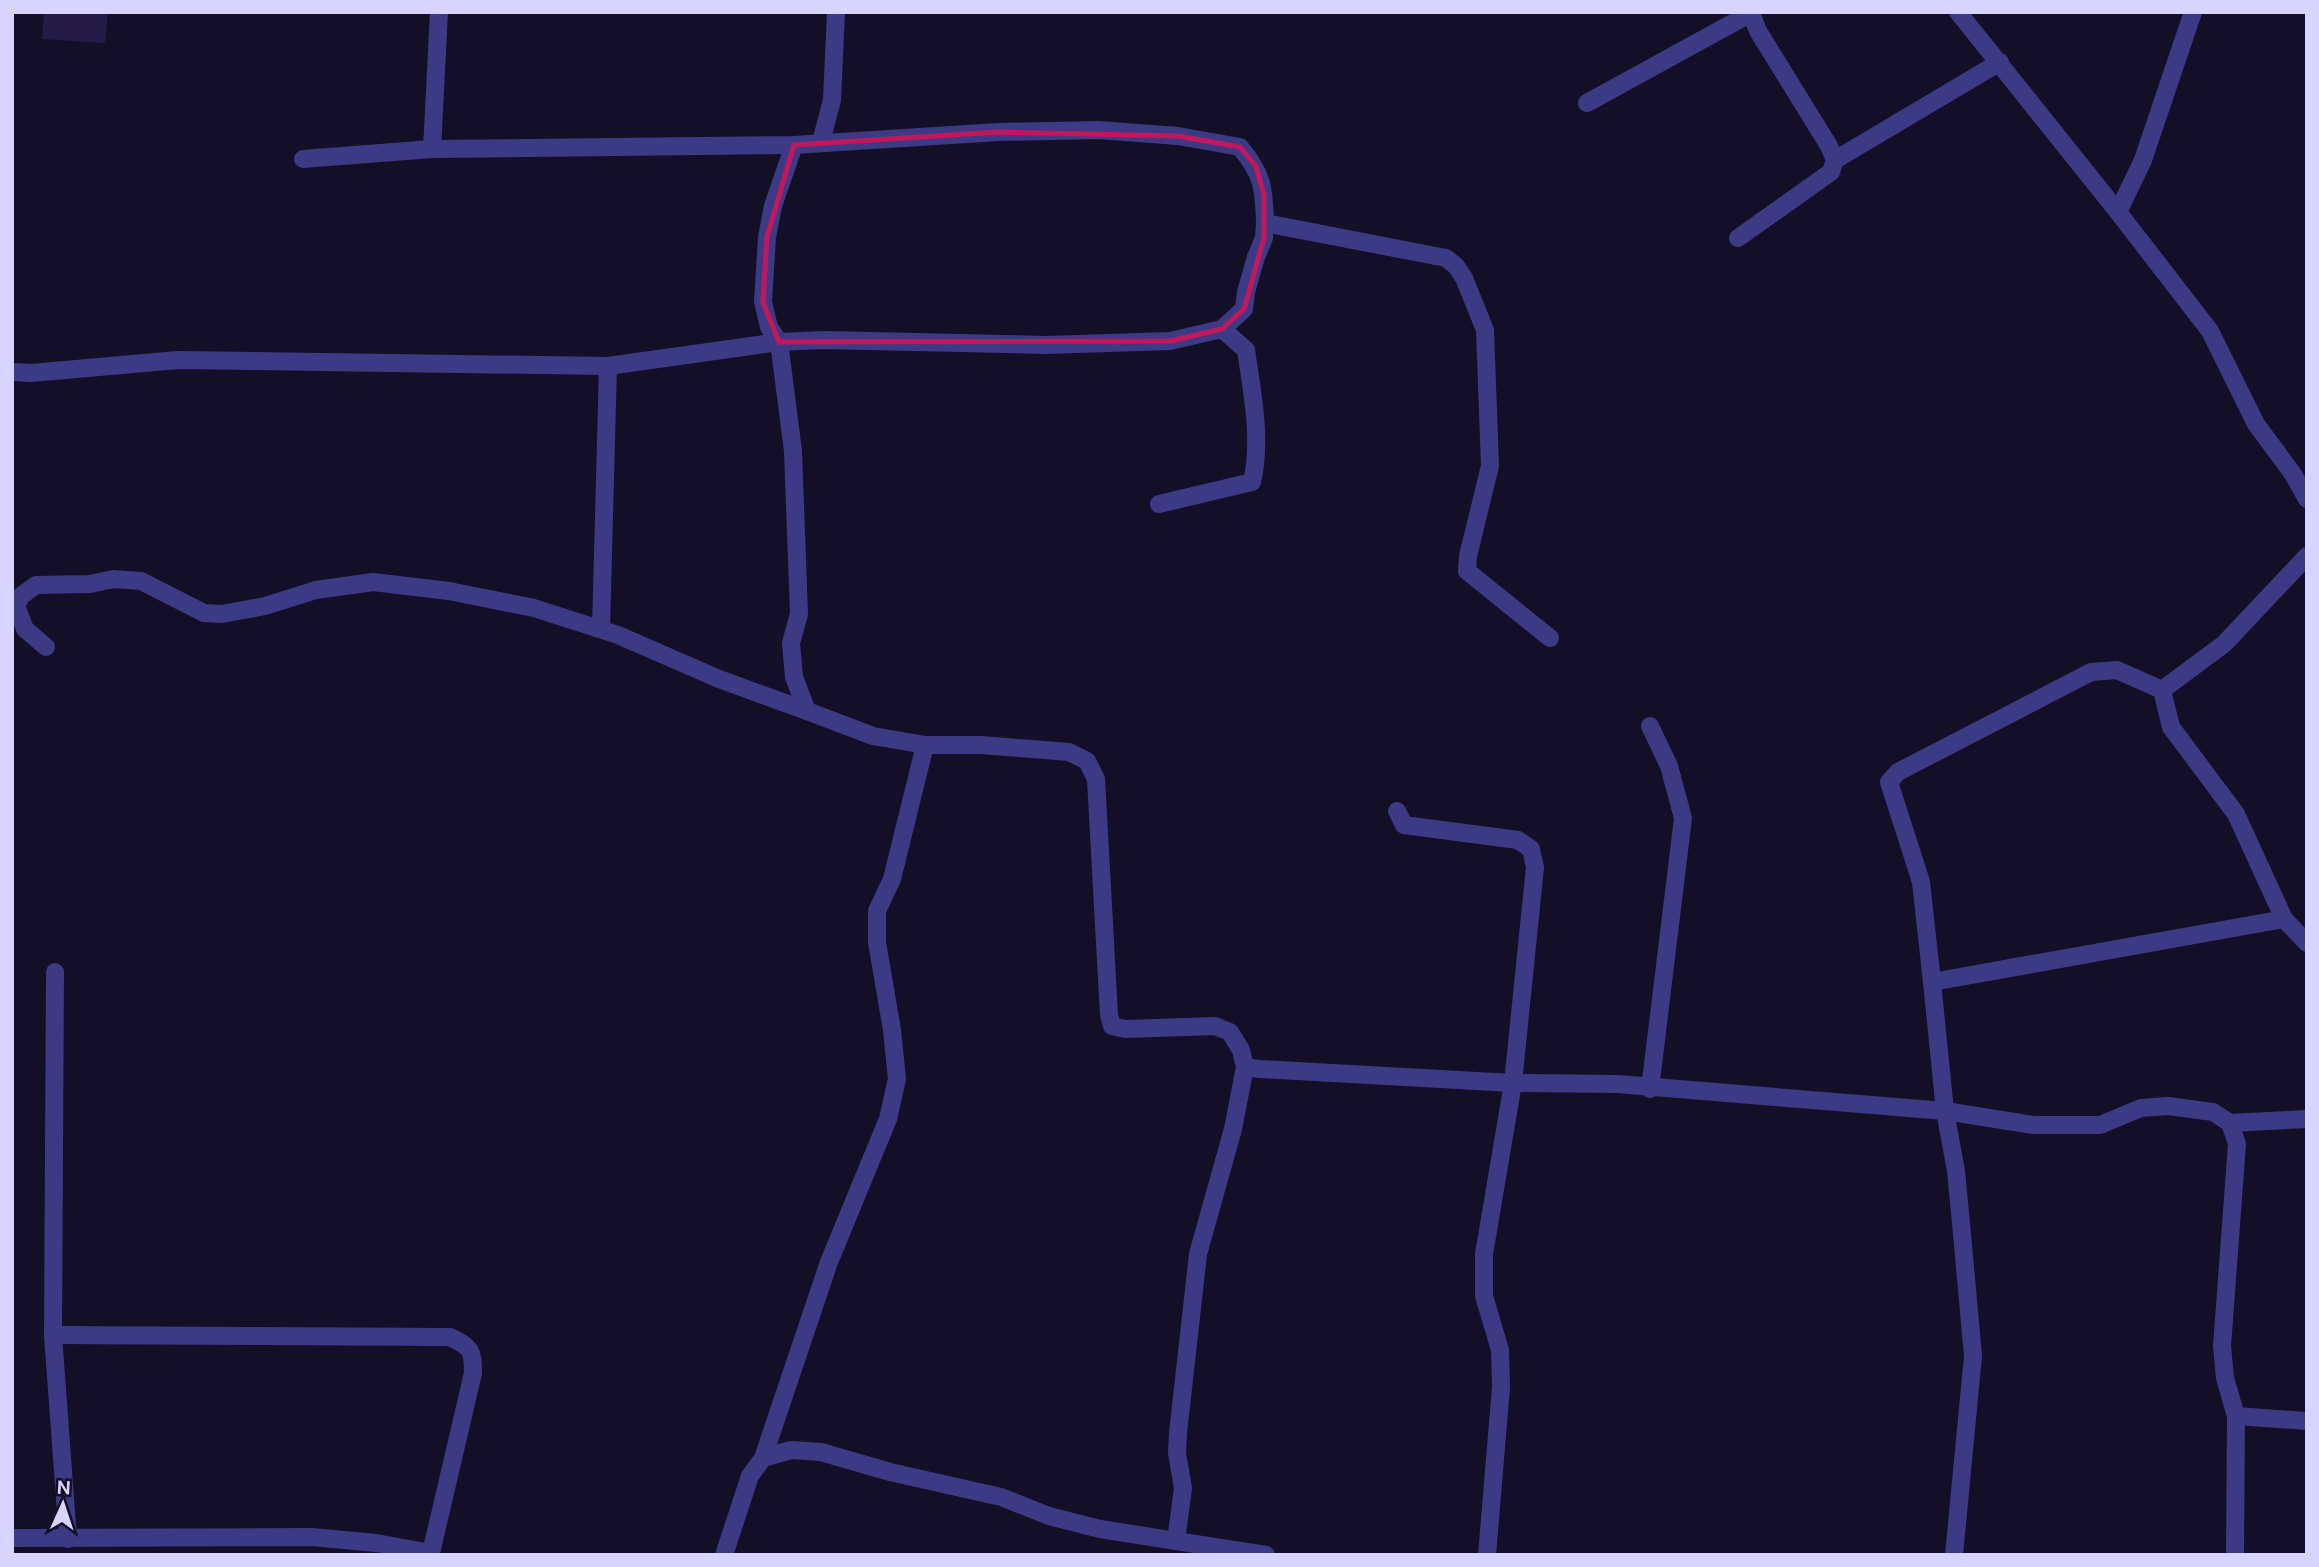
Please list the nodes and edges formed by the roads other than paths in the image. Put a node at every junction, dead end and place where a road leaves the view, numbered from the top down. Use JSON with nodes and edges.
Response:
{"nodes":[{"id":1,"x":439,"y":12,"type":"edge"},
{"id":2,"x":836,"y":12,"type":"edge"},
{"id":3,"x":1958,"y":12,"type":"edge"},
{"id":4,"x":2193,"y":12,"type":"edge"},
{"id":5,"x":1744,"y":15,"type":"edge"},
{"id":6,"x":2000,"y":62,"type":"junction"},
{"id":7,"x":1587,"y":103,"type":"dead end"},
{"id":8,"x":821,"y":142,"type":"junction"},
{"id":9,"x":793,"y":145,"type":"junction"},
{"id":10,"x":432,"y":149,"type":"junction"},
{"id":11,"x":303,"y":159,"type":"dead end"},
{"id":12,"x":1835,"y":160,"type":"junction"},
{"id":13,"x":2118,"y":212,"type":"junction"},
{"id":14,"x":1265,"y":223,"type":"junction"},
{"id":15,"x":1738,"y":238,"type":"dead end"},
{"id":16,"x":1244,"y":309,"type":"junction"},
{"id":17,"x":1222,"y":329,"type":"junction"},
{"id":18,"x":779,"y":342,"type":"junction"},
{"id":19,"x":1246,"y":350,"type":"junction"},
{"id":20,"x":608,"y":366,"type":"junction"},
{"id":21,"x":12,"y":372,"type":"edge"},
{"id":22,"x":2307,"y":499,"type":"edge"},
{"id":23,"x":1159,"y":504,"type":"dead end"},
{"id":24,"x":2307,"y":556,"type":"edge"},
{"id":25,"x":601,"y":629,"type":"junction"},
{"id":26,"x":1549,"y":638,"type":"dead end"},
{"id":27,"x":46,"y":647,"type":"dead end"},
{"id":28,"x":2162,"y":690,"type":"junction"},
{"id":29,"x":807,"y":711,"type":"junction"},
{"id":30,"x":1650,"y":726,"type":"dead end"},
{"id":31,"x":925,"y":746,"type":"junction"},
{"id":32,"x":1397,"y":811,"type":"dead end"},
{"id":33,"x":2284,"y":919,"type":"junction"},
{"id":34,"x":2307,"y":943,"type":"edge"},
{"id":35,"x":55,"y":972,"type":"dead end"},
{"id":36,"x":1932,"y":982,"type":"junction"},
{"id":37,"x":1245,"y":1066,"type":"junction"},
{"id":38,"x":1513,"y":1083,"type":"junction"},
{"id":39,"x":1650,"y":1089,"type":"junction"},
{"id":40,"x":1945,"y":1111,"type":"junction"},
{"id":41,"x":2307,"y":1119,"type":"edge"},
{"id":42,"x":2230,"y":1123,"type":"junction"},
{"id":43,"x":53,"y":1335,"type":"junction"},
{"id":44,"x":2236,"y":1416,"type":"junction"},
{"id":45,"x":2307,"y":1421,"type":"edge"},
{"id":46,"x":763,"y":1458,"type":"junction"},
{"id":47,"x":12,"y":1538,"type":"edge"},
{"id":48,"x":68,"y":1539,"type":"junction"},
{"id":49,"x":1176,"y":1541,"type":"junction"},
{"id":50,"x":96,"y":1546,"type":"edge"},
{"id":51,"x":431,"y":1554,"type":"edge"},
{"id":52,"x":724,"y":1555,"type":"edge"},
{"id":53,"x":1266,"y":1555,"type":"edge"},
{"id":54,"x":1487,"y":1555,"type":"edge"},
{"id":55,"x":1954,"y":1555,"type":"edge"},
{"id":56,"x":2235,"y":1555,"type":"edge"}],
"edges":[{"from":1,"to":10,"type":"street"},
{"from":2,"to":8,"type":"street"},
{"from":3,"to":6,"type":"street"},
{"from":4,"to":13,"type":"street"},
{"from":5,"to":7,"type":"street"},
{"from":5,"to":12,"type":"street"},
{"from":6,"to":12,"type":"street"},
{"from":6,"to":13,"type":"street"},
{"from":8,"to":9,"type":"street"},
{"from":8,"to":14,"type":"street"},
{"from":9,"to":10,"type":"street"},
{"from":9,"to":18,"type":"street"},
{"from":10,"to":11,"type":"street"},
{"from":12,"to":15,"type":"street"},
{"from":13,"to":22,"type":"street"},
{"from":14,"to":16,"type":"street"},
{"from":14,"to":26,"type":"street"},
{"from":16,"to":17,"type":"street"},
{"from":16,"to":19,"type":"street"},
{"from":17,"to":18,"type":"street"},
{"from":17,"to":19,"type":"street"},
{"from":18,"to":20,"type":"street"},
{"from":18,"to":29,"type":"street"},
{"from":19,"to":23,"type":"street"},
{"from":20,"to":21,"type":"street"},
{"from":20,"to":25,"type":"street"},
{"from":24,"to":28,"type":"street"},
{"from":25,"to":27,"type":"street"},
{"from":25,"to":29,"type":"street"},
{"from":28,"to":33,"type":"street"},
{"from":28,"to":36,"type":"street"},
{"from":29,"to":31,"type":"street"},
{"from":30,"to":39,"type":"street"},
{"from":31,"to":37,"type":"street"},
{"from":31,"to":46,"type":"street"},
{"from":32,"to":38,"type":"street"},
{"from":33,"to":34,"type":"street"},
{"from":33,"to":36,"type":"street"},
{"from":35,"to":43,"type":"street"},
{"from":36,"to":40,"type":"street"},
{"from":37,"to":38,"type":"street"},
{"from":37,"to":49,"type":"street"},
{"from":38,"to":39,"type":"street"},
{"from":38,"to":54,"type":"street"},
{"from":39,"to":40,"type":"street"},
{"from":40,"to":42,"type":"street"},
{"from":40,"to":55,"type":"street"},
{"from":41,"to":42,"type":"street"},
{"from":42,"to":44,"type":"street"},
{"from":43,"to":48,"type":"street"},
{"from":43,"to":51,"type":"street"},
{"from":44,"to":45,"type":"street"},
{"from":44,"to":56,"type":"street"},
{"from":46,"to":49,"type":"street"},
{"from":46,"to":52,"type":"street"},
{"from":47,"to":48,"type":"street"},
{"from":48,"to":50,"type":"street"},
{"from":49,"to":53,"type":"street"},
{"from":50,"to":51,"type":"street"}]}
